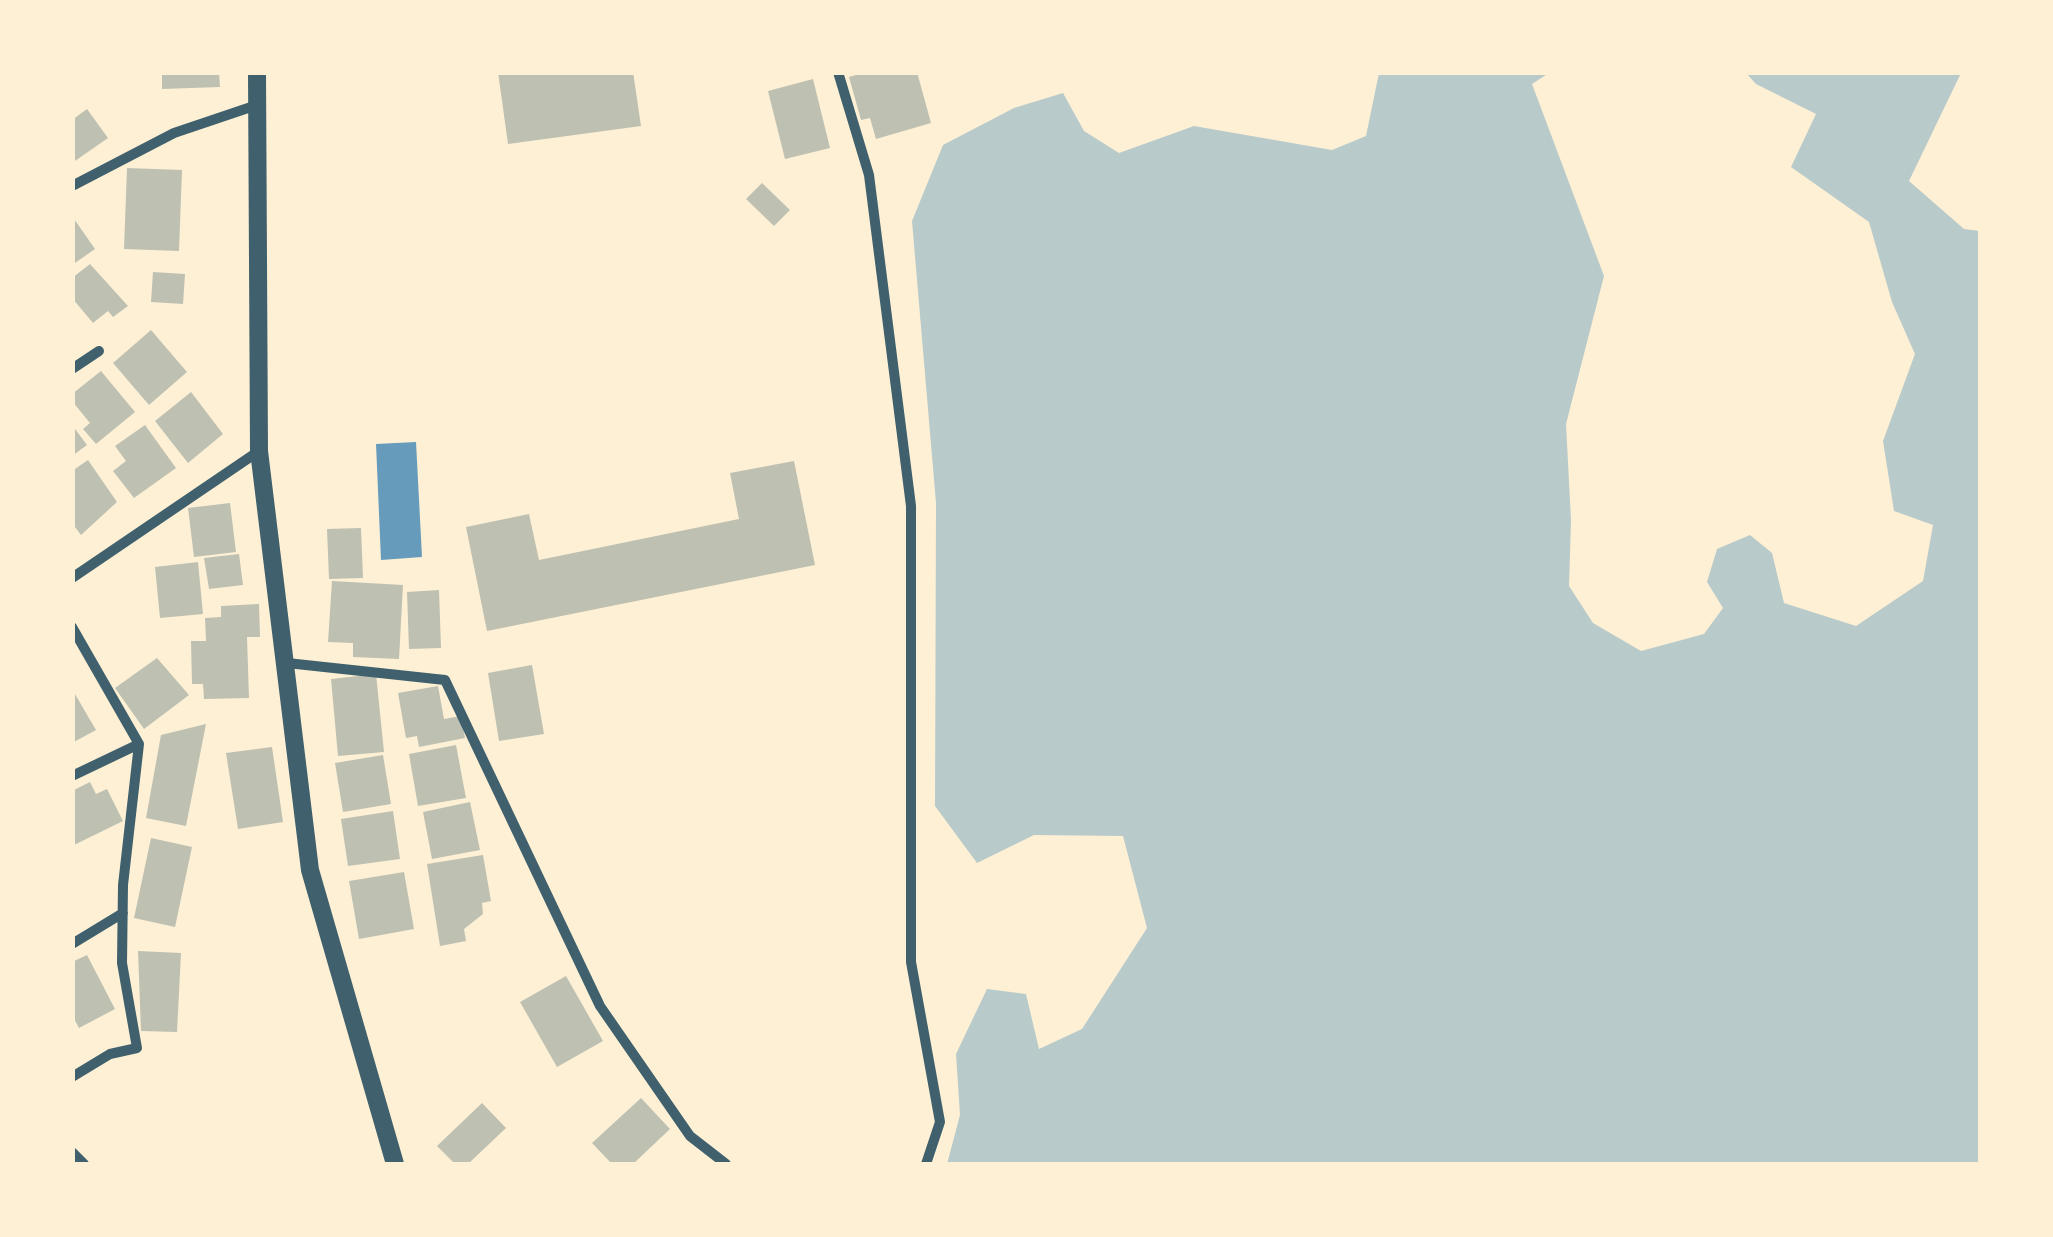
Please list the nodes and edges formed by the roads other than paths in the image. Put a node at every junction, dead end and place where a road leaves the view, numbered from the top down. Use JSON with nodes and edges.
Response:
{"nodes":[{"id":1,"x":257,"y":72,"type":"edge"},
{"id":2,"x":838,"y":72,"type":"edge"},
{"id":3,"x":257,"y":106,"type":"junction"},
{"id":4,"x":72,"y":186,"type":"edge"},
{"id":5,"x":98,"y":351,"type":"dead end"},
{"id":6,"x":72,"y":369,"type":"edge"},
{"id":7,"x":259,"y":451,"type":"junction"},
{"id":8,"x":72,"y":578,"type":"edge"},
{"id":9,"x":72,"y":627,"type":"edge"},
{"id":10,"x":287,"y":663,"type":"junction"},
{"id":11,"x":139,"y":744,"type":"junction"},
{"id":12,"x":72,"y":776,"type":"edge"},
{"id":13,"x":123,"y":913,"type":"junction"},
{"id":14,"x":72,"y":944,"type":"edge"},
{"id":15,"x":72,"y":1077,"type":"edge"},
{"id":16,"x":72,"y":1152,"type":"edge"},
{"id":17,"x":84,"y":1164,"type":"edge"},
{"id":18,"x":395,"y":1164,"type":"edge"},
{"id":19,"x":726,"y":1164,"type":"edge"},
{"id":20,"x":926,"y":1164,"type":"edge"}],
"edges":[{"from":1,"to":3,"type":"street"},
{"from":2,"to":20,"type":"street"},
{"from":3,"to":4,"type":"street"},
{"from":3,"to":7,"type":"street"},
{"from":5,"to":6,"type":"street"},
{"from":7,"to":8,"type":"street"},
{"from":7,"to":10,"type":"street"},
{"from":9,"to":11,"type":"street"},
{"from":10,"to":18,"type":"street"},
{"from":10,"to":19,"type":"street"},
{"from":11,"to":12,"type":"street"},
{"from":11,"to":13,"type":"street"},
{"from":13,"to":14,"type":"street"},
{"from":13,"to":15,"type":"street"},
{"from":16,"to":17,"type":"street"}]}
